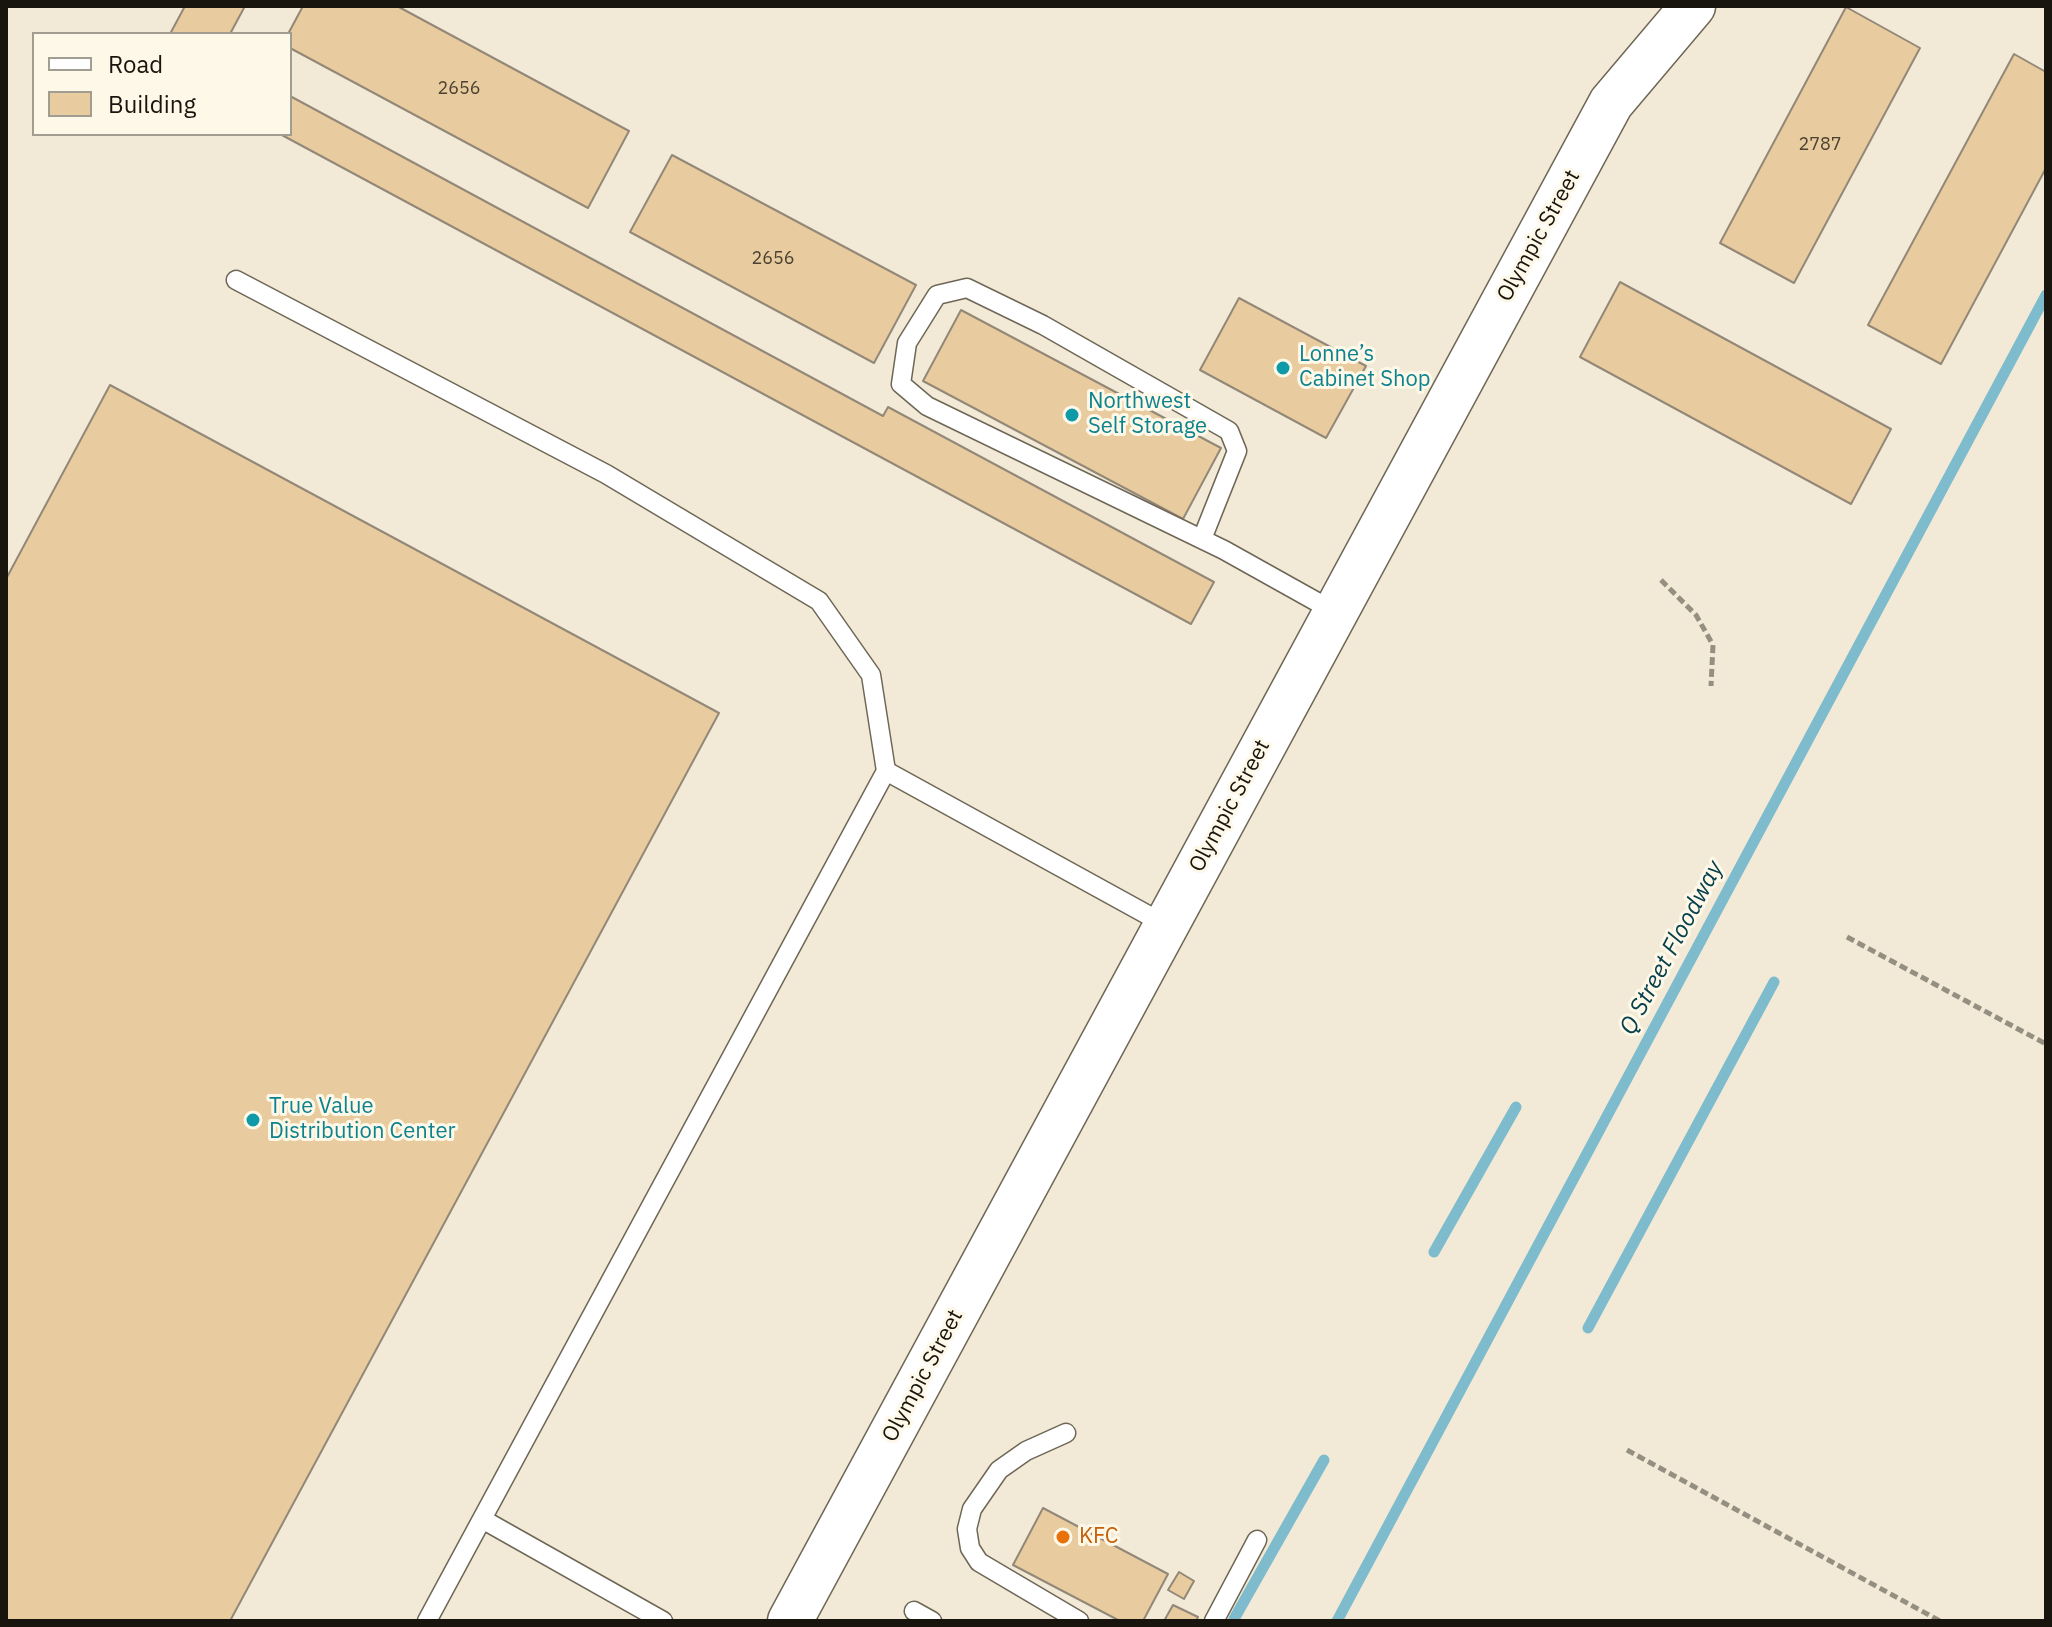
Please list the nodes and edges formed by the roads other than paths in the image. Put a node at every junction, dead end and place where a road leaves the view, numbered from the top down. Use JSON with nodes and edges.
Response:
{"nodes":[{"id":1,"x":1693,"y":6,"type":"edge"},
{"id":2,"x":236,"y":280,"type":"dead end"},
{"id":3,"x":1202,"y":539,"type":"junction"},
{"id":4,"x":1335,"y":612,"type":"junction"},
{"id":5,"x":886,"y":771,"type":"junction"},
{"id":6,"x":1166,"y":925,"type":"junction"},
{"id":7,"x":1066,"y":1433,"type":"dead end"},
{"id":8,"x":482,"y":1519,"type":"junction"},
{"id":9,"x":1257,"y":1540,"type":"dead end"},
{"id":10,"x":427,"y":1621,"type":"edge"},
{"id":11,"x":663,"y":1621,"type":"edge"},
{"id":12,"x":790,"y":1621,"type":"edge"},
{"id":13,"x":1079,"y":1621,"type":"edge"},
{"id":14,"x":1214,"y":1621,"type":"edge"}],
"edges":[{"from":1,"to":4,"type":"main road","name":"Olympic Street"},
{"from":2,"to":5,"type":"lane"},
{"from":3,"to":3,"type":"lane"},
{"from":3,"to":4,"type":"lane"},
{"from":4,"to":6,"type":"main road","name":"Olympic Street"},
{"from":5,"to":6,"type":"lane"},
{"from":5,"to":8,"type":"lane"},
{"from":6,"to":12,"type":"main road","name":"Olympic Street"},
{"from":7,"to":13,"type":"lane"},
{"from":8,"to":10,"type":"lane"},
{"from":8,"to":11,"type":"lane"},
{"from":9,"to":14,"type":"lane"}]}
